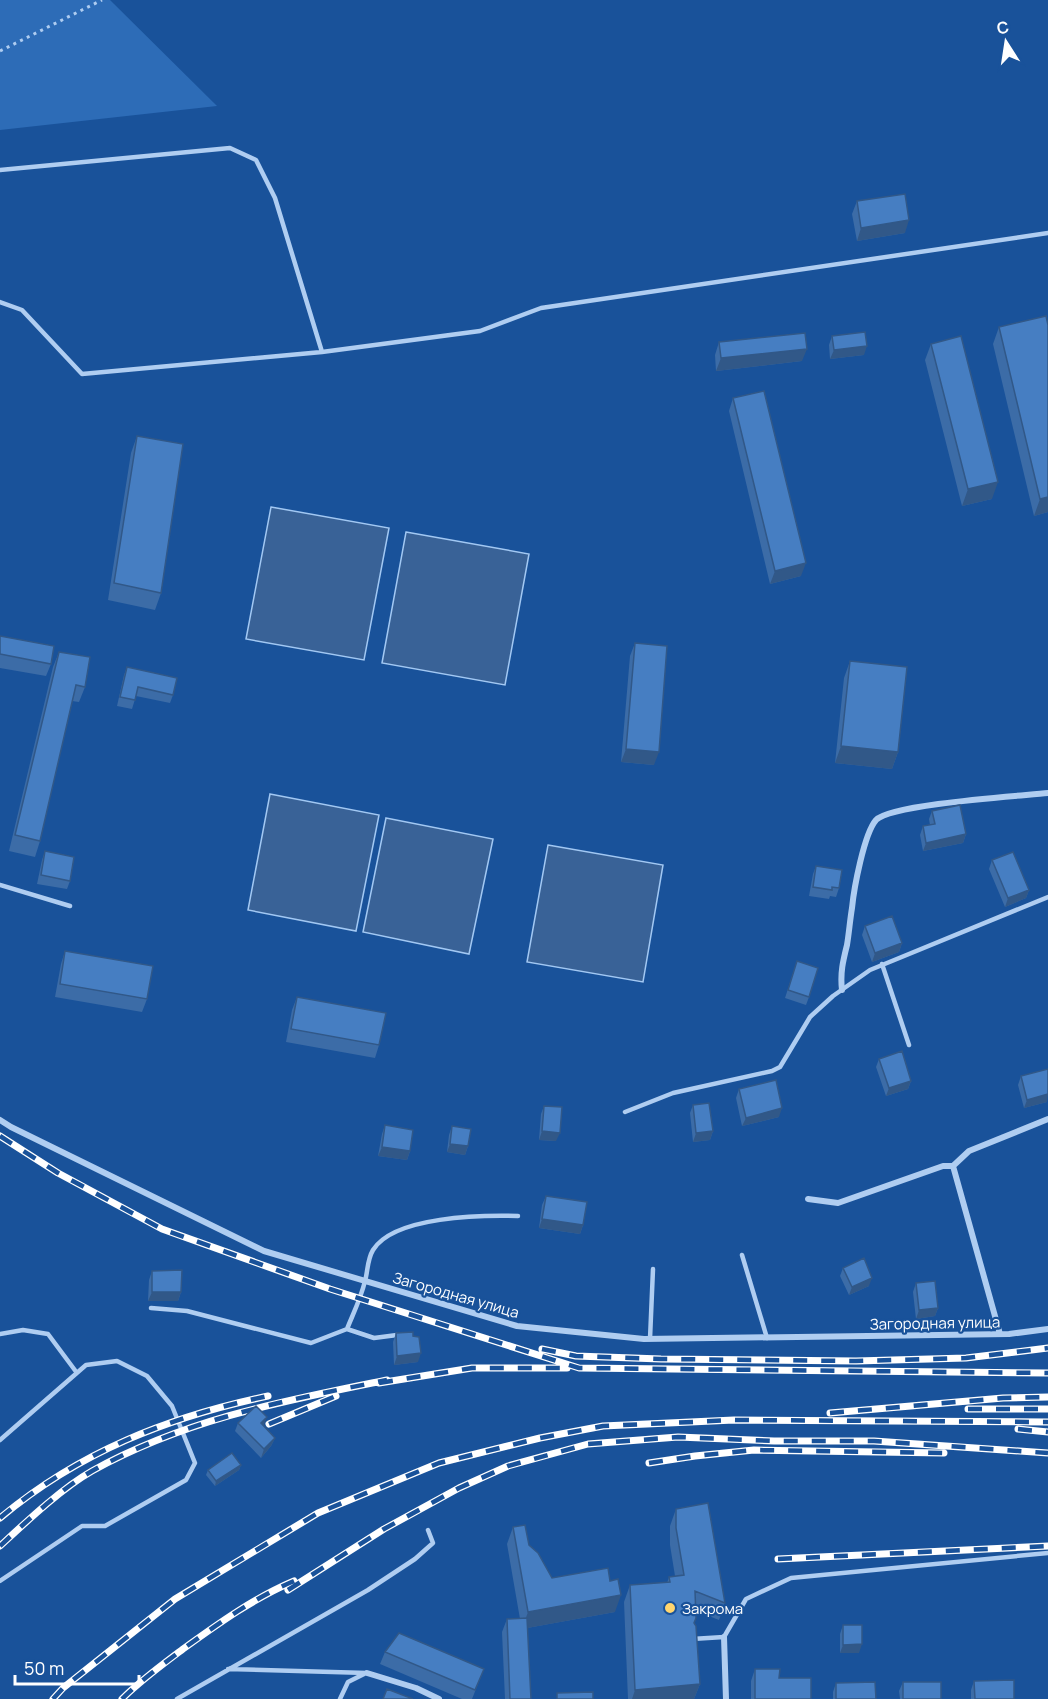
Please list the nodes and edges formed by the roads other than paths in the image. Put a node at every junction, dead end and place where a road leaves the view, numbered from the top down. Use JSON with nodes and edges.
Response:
{"nodes":[{"id":1,"x":0,"y":170,"type":"edge"},
{"id":2,"x":1048,"y":233,"type":"edge"},
{"id":3,"x":0,"y":302,"type":"edge"},
{"id":4,"x":322,"y":352,"type":"junction"},
{"id":5,"x":1048,"y":793,"type":"edge"},
{"id":6,"x":0,"y":885,"type":"edge"},
{"id":7,"x":1048,"y":897,"type":"edge"},
{"id":8,"x":70,"y":906,"type":"dead end"},
{"id":9,"x":882,"y":964,"type":"junction"},
{"id":10,"x":842,"y":990,"type":"junction"},
{"id":11,"x":909,"y":1045,"type":"dead end"},
{"id":12,"x":625,"y":1112,"type":"dead end"},
{"id":13,"x":1048,"y":1119,"type":"edge"},
{"id":14,"x":0,"y":1120,"type":"edge"},
{"id":15,"x":953,"y":1166,"type":"junction"},
{"id":16,"x":808,"y":1199,"type":"dead end"},
{"id":17,"x":518,"y":1216,"type":"dead end"},
{"id":18,"x":742,"y":1255,"type":"dead end"},
{"id":19,"x":653,"y":1269,"type":"dead end"},
{"id":20,"x":365,"y":1281,"type":"junction"},
{"id":21,"x":151,"y":1308,"type":"dead end"},
{"id":22,"x":347,"y":1329,"type":"junction"},
{"id":23,"x":1048,"y":1329,"type":"edge"},
{"id":24,"x":0,"y":1334,"type":"edge"},
{"id":25,"x":1000,"y":1334,"type":"junction"},
{"id":26,"x":397,"y":1335,"type":"edge"},
{"id":27,"x":767,"y":1338,"type":"junction"},
{"id":28,"x":650,"y":1340,"type":"junction"},
{"id":29,"x":76,"y":1373,"type":"junction"},
{"id":30,"x":0,"y":1440,"type":"edge"},
{"id":31,"x":428,"y":1530,"type":"dead end"},
{"id":32,"x":1048,"y":1553,"type":"edge"},
{"id":33,"x":0,"y":1581,"type":"edge"},
{"id":34,"x":724,"y":1637,"type":"junction"},
{"id":35,"x":692,"y":1639,"type":"edge"},
{"id":36,"x":228,"y":1669,"type":"junction"},
{"id":37,"x":367,"y":1673,"type":"junction"},
{"id":38,"x":177,"y":1699,"type":"edge"},
{"id":39,"x":340,"y":1699,"type":"edge"},
{"id":40,"x":439,"y":1699,"type":"edge"},
{"id":41,"x":726,"y":1699,"type":"edge"}],
"edges":[{"from":1,"to":4,"type":"lane"},
{"from":2,"to":4,"type":"lane"},
{"from":3,"to":4,"type":"lane"},
{"from":5,"to":10,"type":"street"},
{"from":6,"to":8,"type":"lane"},
{"from":7,"to":9,"type":"lane"},
{"from":9,"to":10,"type":"lane"},
{"from":9,"to":11,"type":"lane"},
{"from":10,"to":12,"type":"lane"},
{"from":13,"to":15,"type":"street"},
{"from":14,"to":20,"type":"street","name":"Загородная улица"},
{"from":15,"to":16,"type":"street"},
{"from":15,"to":25,"type":"street"},
{"from":17,"to":20,"type":"lane"},
{"from":18,"to":27,"type":"lane"},
{"from":19,"to":28,"type":"lane"},
{"from":20,"to":22,"type":"lane"},
{"from":20,"to":28,"type":"street","name":"Загородная улица"},
{"from":21,"to":22,"type":"lane"},
{"from":22,"to":26,"type":"lane"},
{"from":23,"to":25,"type":"street","name":"Загородная улица"},
{"from":24,"to":29,"type":"lane"},
{"from":25,"to":27,"type":"street","name":"Загородная улица"},
{"from":27,"to":28,"type":"street","name":"Загородная улица"},
{"from":29,"to":30,"type":"lane"},
{"from":29,"to":33,"type":"lane"},
{"from":31,"to":36,"type":"lane"},
{"from":32,"to":34,"type":"lane"},
{"from":34,"to":35,"type":"lane"},
{"from":34,"to":41,"type":"street"},
{"from":36,"to":37,"type":"lane"},
{"from":36,"to":38,"type":"lane"},
{"from":37,"to":39,"type":"lane"},
{"from":37,"to":40,"type":"street"}]}
